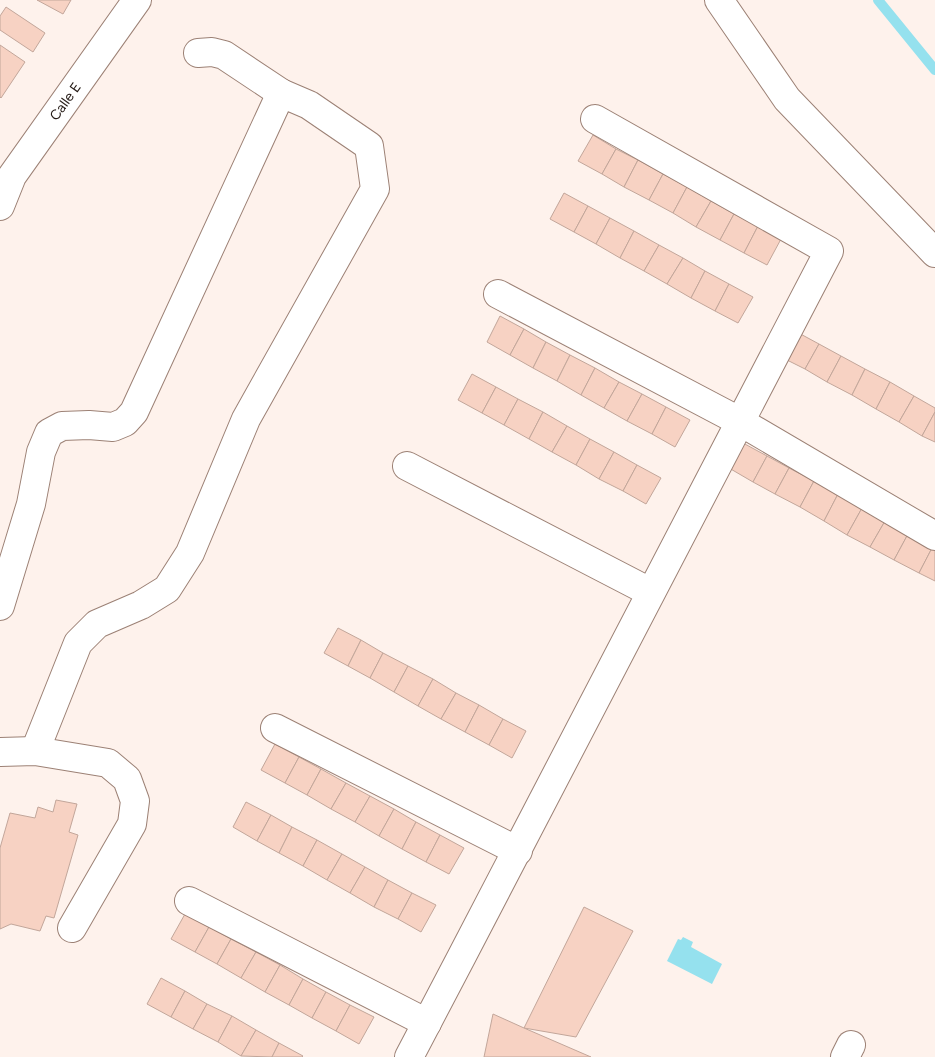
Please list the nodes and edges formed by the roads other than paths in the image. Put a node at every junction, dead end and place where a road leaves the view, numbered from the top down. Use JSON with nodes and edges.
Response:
{"nodes":[{"id":1,"x":137,"y":0,"type":"edge"},
{"id":2,"x":719,"y":0,"type":"edge"},
{"id":3,"x":198,"y":54,"type":"dead end"},
{"id":4,"x":281,"y":93,"type":"junction"},
{"id":5,"x":595,"y":118,"type":"dead end"},
{"id":6,"x":6,"y":172,"type":"edge"},
{"id":7,"x":0,"y":206,"type":"edge"},
{"id":8,"x":935,"y":253,"type":"edge"},
{"id":9,"x":498,"y":294,"type":"dead end"},
{"id":10,"x":739,"y":421,"type":"junction"},
{"id":11,"x":407,"y":466,"type":"dead end"},
{"id":12,"x":935,"y":536,"type":"edge"},
{"id":13,"x":650,"y":592,"type":"junction"},
{"id":14,"x":0,"y":606,"type":"edge"},
{"id":15,"x":275,"y":728,"type":"dead end"},
{"id":16,"x":34,"y":751,"type":"junction"},
{"id":17,"x":0,"y":752,"type":"edge"},
{"id":18,"x":518,"y":851,"type":"junction"},
{"id":19,"x":189,"y":901,"type":"dead end"},
{"id":20,"x":72,"y":928,"type":"dead end"},
{"id":21,"x":427,"y":1023,"type":"junction"},
{"id":22,"x":410,"y":1057,"type":"edge"}],
"edges":[{"from":1,"to":6,"type":"street","name":"Calle E"},
{"from":2,"to":8,"type":"street"},
{"from":3,"to":4,"type":"street"},
{"from":4,"to":14,"type":"street"},
{"from":4,"to":16,"type":"street"},
{"from":5,"to":10,"type":"street"},
{"from":6,"to":7,"type":"street","name":"Calle E"},
{"from":9,"to":10,"type":"street"},
{"from":10,"to":12,"type":"street"},
{"from":10,"to":13,"type":"street"},
{"from":11,"to":13,"type":"street"},
{"from":13,"to":18,"type":"street"},
{"from":15,"to":18,"type":"street"},
{"from":16,"to":17,"type":"street"},
{"from":16,"to":20,"type":"street"},
{"from":18,"to":21,"type":"street"},
{"from":19,"to":21,"type":"street"},
{"from":21,"to":22,"type":"street"}]}
